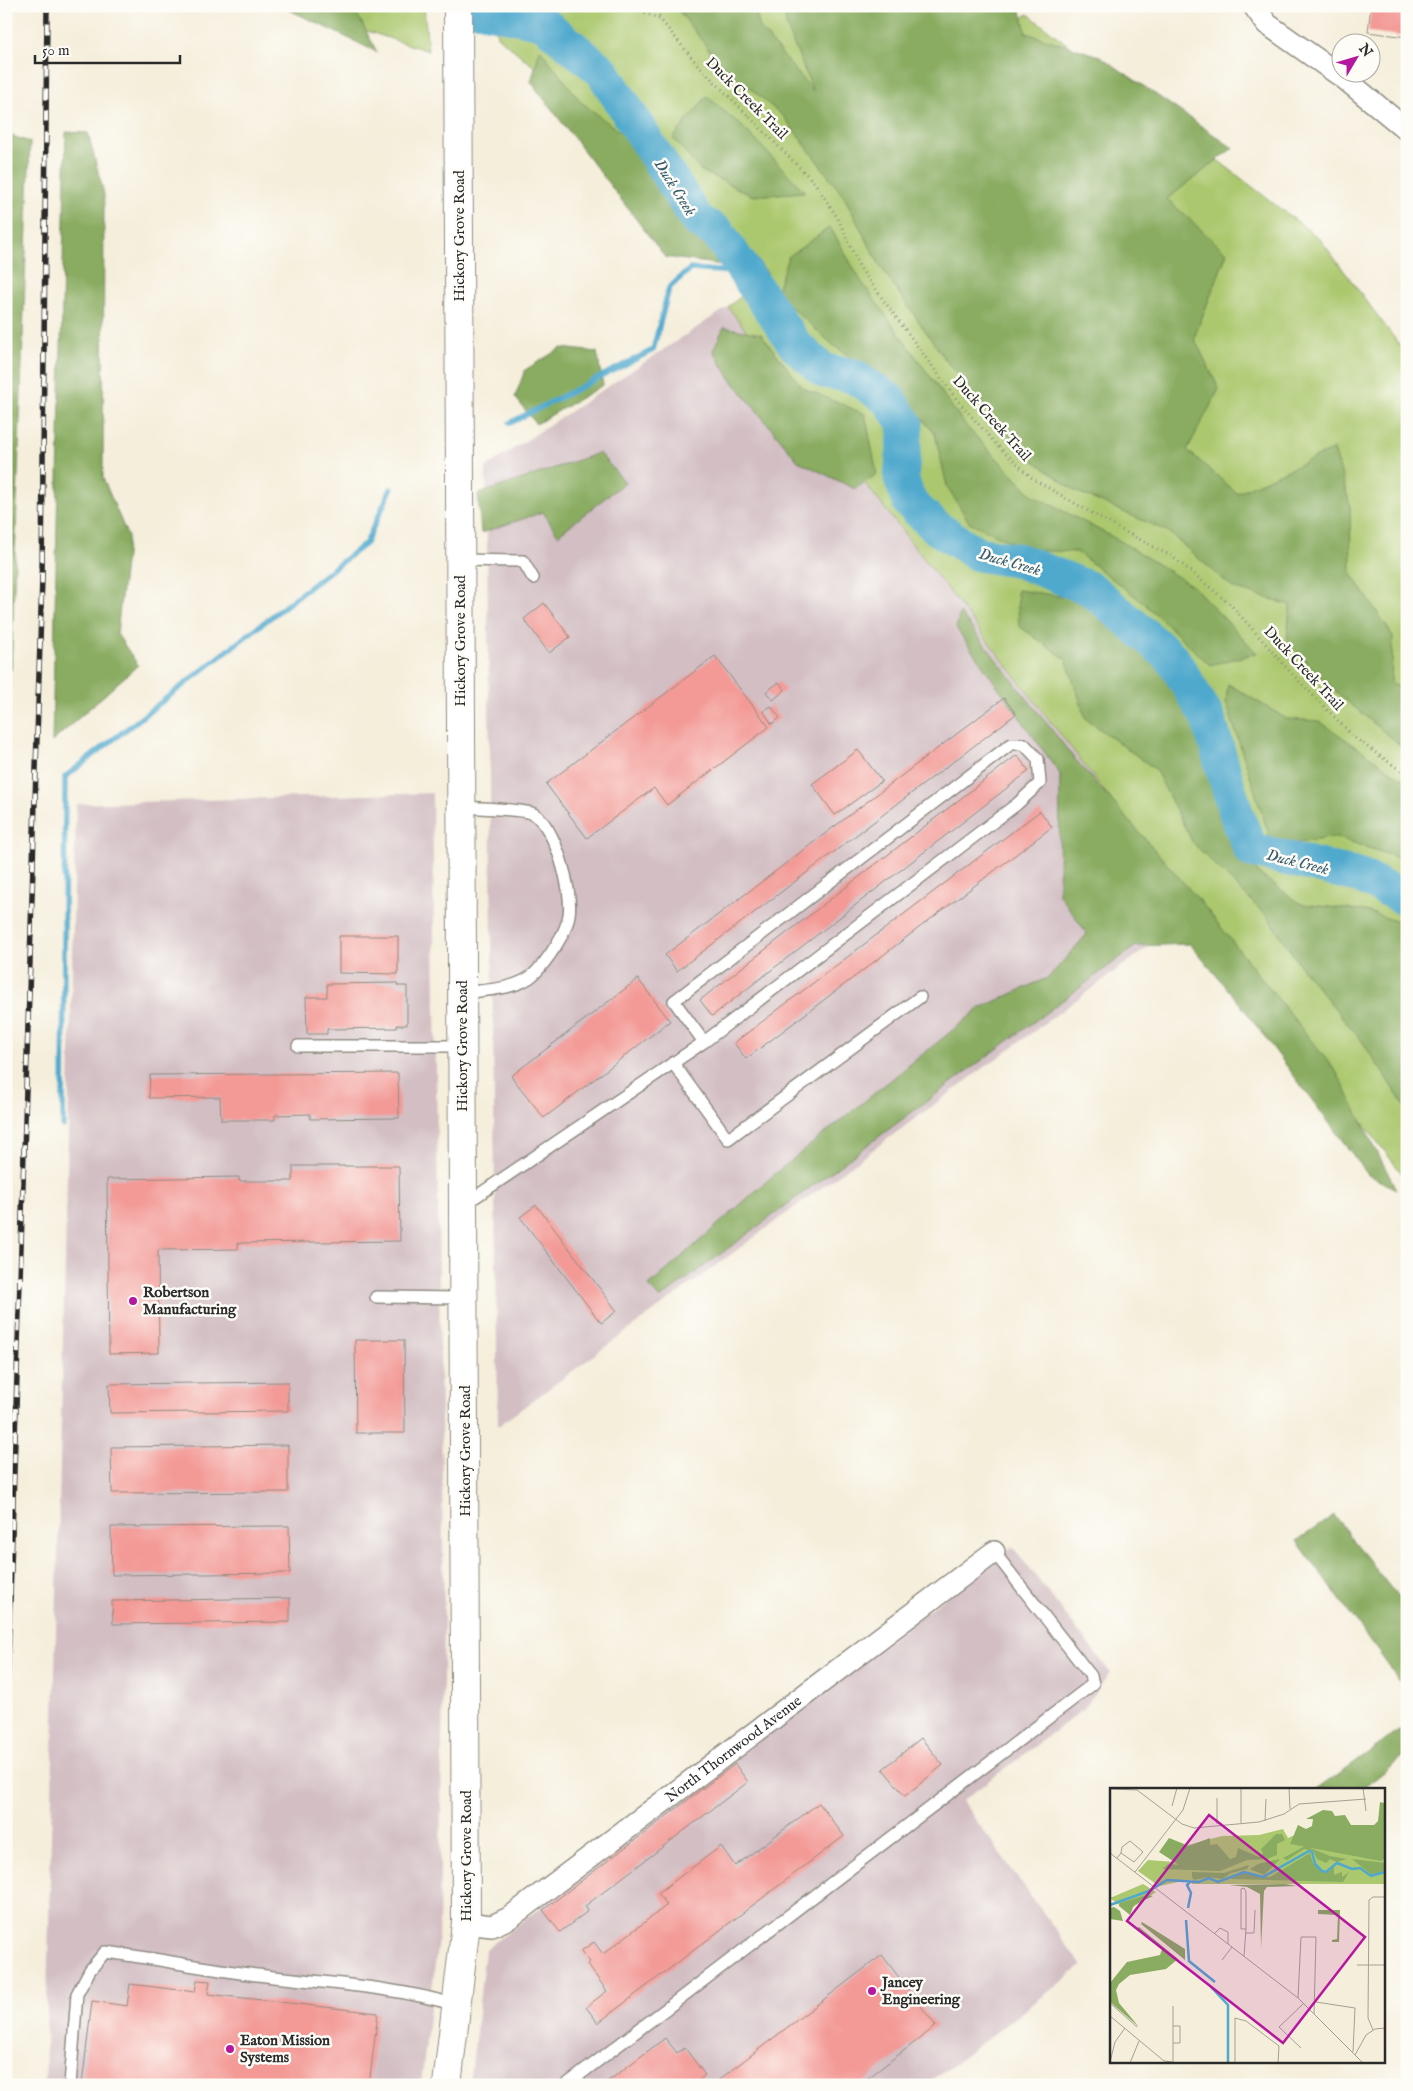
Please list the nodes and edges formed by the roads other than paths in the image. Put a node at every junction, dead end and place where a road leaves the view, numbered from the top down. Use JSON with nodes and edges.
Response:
{"nodes":[{"id":1,"x":458,"y":6,"type":"edge"},
{"id":2,"x":1254,"y":6,"type":"edge"},
{"id":3,"x":1402,"y":118,"type":"edge"},
{"id":4,"x":460,"y":560,"type":"junction"},
{"id":5,"x":533,"y":578,"type":"dead end"},
{"id":6,"x":461,"y":807,"type":"junction"},
{"id":7,"x":462,"y":993,"type":"junction"},
{"id":8,"x":920,"y":997,"type":"dead end"},
{"id":9,"x":704,"y":1042,"type":"junction"},
{"id":10,"x":298,"y":1046,"type":"dead end"},
{"id":11,"x":462,"y":1046,"type":"junction"},
{"id":12,"x":673,"y":1063,"type":"junction"},
{"id":13,"x":464,"y":1205,"type":"junction"},
{"id":14,"x":376,"y":1297,"type":"dead end"},
{"id":15,"x":464,"y":1298,"type":"junction"},
{"id":16,"x":994,"y":1552,"type":"joint"},
{"id":17,"x":466,"y":1923,"type":"junction"},
{"id":18,"x":456,"y":2005,"type":"junction"},
{"id":19,"x":70,"y":2085,"type":"edge"},
{"id":20,"x":448,"y":2085,"type":"edge"},
{"id":21,"x":566,"y":2085,"type":"edge"}],
"edges":[{"from":1,"to":4,"type":"main road","name":"Hickory Grove Road"},
{"from":2,"to":3,"type":"street"},
{"from":4,"to":5,"type":"lane"},
{"from":4,"to":6,"type":"main road","name":"Hickory Grove Road"},
{"from":6,"to":7,"type":"main road","name":"Hickory Grove Road"},
{"from":6,"to":7,"type":"lane"},
{"from":7,"to":11,"type":"main road","name":"Hickory Grove Road"},
{"from":8,"to":12,"type":"lane"},
{"from":9,"to":9,"type":"lane"},
{"from":9,"to":12,"type":"lane"},
{"from":10,"to":11,"type":"lane"},
{"from":11,"to":13,"type":"main road","name":"Hickory Grove Road"},
{"from":12,"to":13,"type":"lane"},
{"from":13,"to":15,"type":"main road","name":"Hickory Grove Road"},
{"from":14,"to":15,"type":"lane"},
{"from":15,"to":17,"type":"main road","name":"Hickory Grove Road"},
{"from":16,"to":17,"type":"street","name":"North Thornwood Avenue"},
{"from":16,"to":21,"type":"lane"},
{"from":17,"to":18,"type":"main road","name":"Hickory Grove Road"},
{"from":18,"to":19,"type":"lane"},
{"from":18,"to":20,"type":"main road","name":"Hickory Grove Road"}]}
